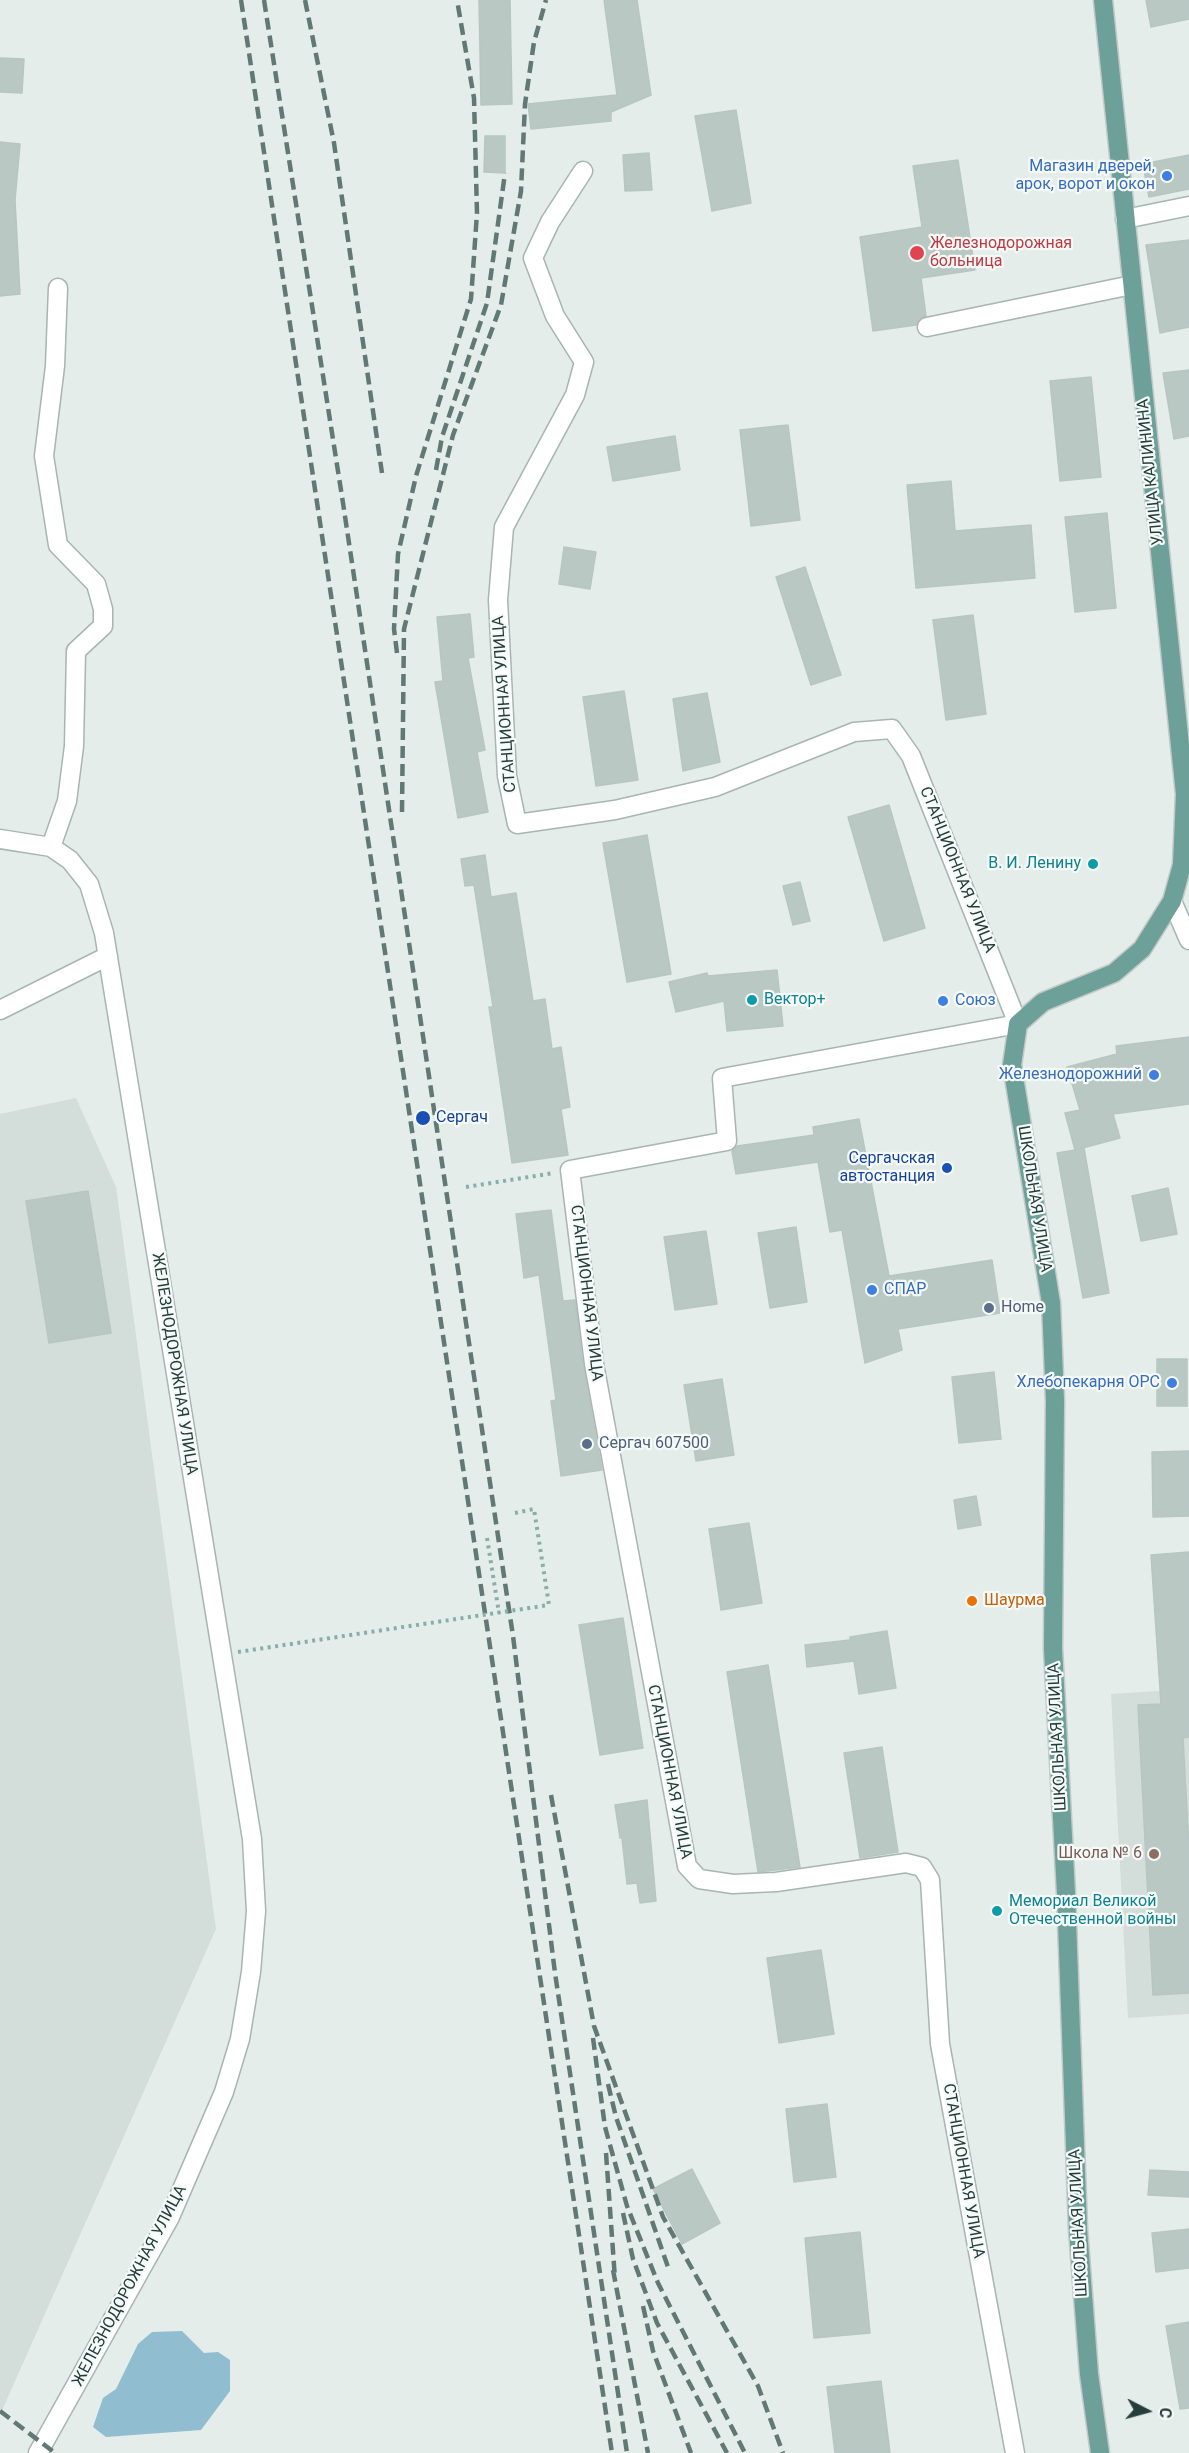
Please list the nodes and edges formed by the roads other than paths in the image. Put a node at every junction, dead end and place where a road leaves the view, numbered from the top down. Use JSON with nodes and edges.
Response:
{"nodes":[{"id":1,"x":1103,"y":0,"type":"edge"},
{"id":2,"x":583,"y":171,"type":"dead end"},
{"id":3,"x":1189,"y":206,"type":"edge"},
{"id":4,"x":1125,"y":219,"type":"junction"},
{"id":5,"x":1132,"y":285,"type":"junction"},
{"id":6,"x":58,"y":288,"type":"dead end"},
{"id":7,"x":927,"y":327,"type":"dead end"},
{"id":8,"x":0,"y":839,"type":"edge"},
{"id":9,"x":51,"y":847,"type":"junction"},
{"id":10,"x":1172,"y":901,"type":"junction"},
{"id":11,"x":1189,"y":940,"type":"edge"},
{"id":12,"x":108,"y":956,"type":"junction"},
{"id":13,"x":0,"y":1010,"type":"edge"},
{"id":14,"x":1018,"y":1024,"type":"junction"},
{"id":15,"x":41,"y":2448,"type":"edge"},
{"id":16,"x":1015,"y":2453,"type":"edge"},
{"id":17,"x":1100,"y":2453,"type":"edge"}],
"edges":[{"from":1,"to":4,"type":"main road","name":"УЛИЦА КАЛИНИНА"},
{"from":2,"to":14,"type":"street","name":"СТАНЦИОННАЯ УЛИЦА"},
{"from":3,"to":4,"type":"street"},
{"from":4,"to":5,"type":"main road","name":"УЛИЦА КАЛИНИНА"},
{"from":5,"to":7,"type":"street"},
{"from":5,"to":10,"type":"main road","name":"УЛИЦА КАЛИНИНА"},
{"from":6,"to":9,"type":"street"},
{"from":8,"to":9,"type":"street"},
{"from":9,"to":12,"type":"street","name":"ЖЕЛЕЗНОДОРОЖНАЯ УЛИЦА"},
{"from":10,"to":11,"type":"street"},
{"from":10,"to":14,"type":"main road","name":"УЛИЦА КАЛИНИНА"},
{"from":12,"to":13,"type":"street"},
{"from":12,"to":15,"type":"street","name":"ЖЕЛЕЗНОДОРОЖНАЯ УЛИЦА"},
{"from":14,"to":16,"type":"street","name":"СТАНЦИОННАЯ УЛИЦА"},
{"from":14,"to":17,"type":"main road","name":"ШКОЛЬНАЯ УЛИЦА"}]}
